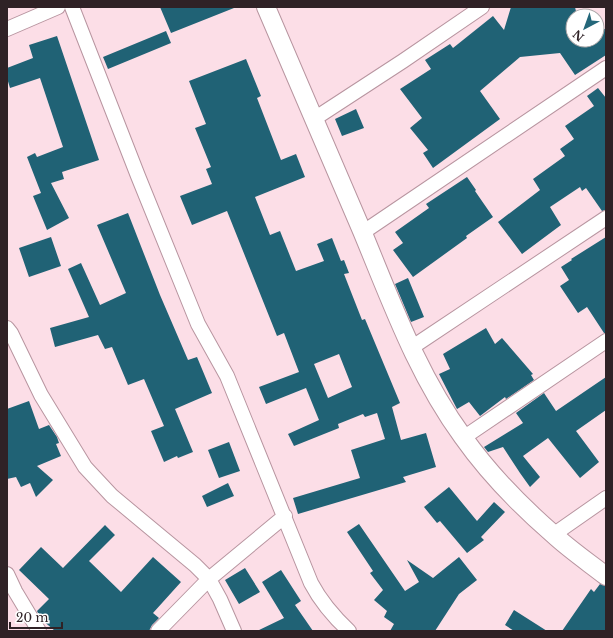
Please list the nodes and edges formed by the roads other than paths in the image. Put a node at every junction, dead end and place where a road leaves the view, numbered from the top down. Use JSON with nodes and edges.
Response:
{"nodes":[{"id":1,"x":58,"y":7,"type":"edge"},
{"id":2,"x":72,"y":7,"type":"edge"},
{"id":3,"x":266,"y":7,"type":"edge"},
{"id":4,"x":482,"y":7,"type":"edge"},
{"id":5,"x":7,"y":29,"type":"edge"},
{"id":6,"x":606,"y":68,"type":"edge"},
{"id":7,"x":314,"y":119,"type":"junction"},
{"id":8,"x":606,"y":218,"type":"edge"},
{"id":9,"x":362,"y":233,"type":"junction"},
{"id":10,"x":7,"y":328,"type":"edge"},
{"id":11,"x":606,"y":341,"type":"edge"},
{"id":12,"x":410,"y":348,"type":"junction"},
{"id":13,"x":463,"y":438,"type":"junction"},
{"id":14,"x":606,"y":498,"type":"edge"},
{"id":15,"x":285,"y":516,"type":"junction"},
{"id":16,"x":553,"y":534,"type":"junction"},
{"id":17,"x":7,"y":574,"type":"edge"},
{"id":18,"x":606,"y":576,"type":"edge"},
{"id":19,"x":209,"y":578,"type":"junction"},
{"id":20,"x":39,"y":631,"type":"edge"},
{"id":21,"x":158,"y":631,"type":"edge"},
{"id":22,"x":234,"y":631,"type":"edge"},
{"id":23,"x":349,"y":631,"type":"edge"}],
"edges":[{"from":1,"to":5,"type":"street"},
{"from":2,"to":15,"type":"street"},
{"from":3,"to":7,"type":"street"},
{"from":4,"to":7,"type":"street"},
{"from":6,"to":9,"type":"street"},
{"from":7,"to":9,"type":"street"},
{"from":8,"to":12,"type":"street"},
{"from":9,"to":12,"type":"street"},
{"from":10,"to":19,"type":"street"},
{"from":11,"to":13,"type":"street"},
{"from":12,"to":13,"type":"street"},
{"from":13,"to":16,"type":"street"},
{"from":14,"to":16,"type":"street"},
{"from":15,"to":19,"type":"street"},
{"from":15,"to":23,"type":"street"},
{"from":16,"to":18,"type":"street"},
{"from":17,"to":20,"type":"street"},
{"from":19,"to":21,"type":"street"},
{"from":19,"to":22,"type":"street"}]}
